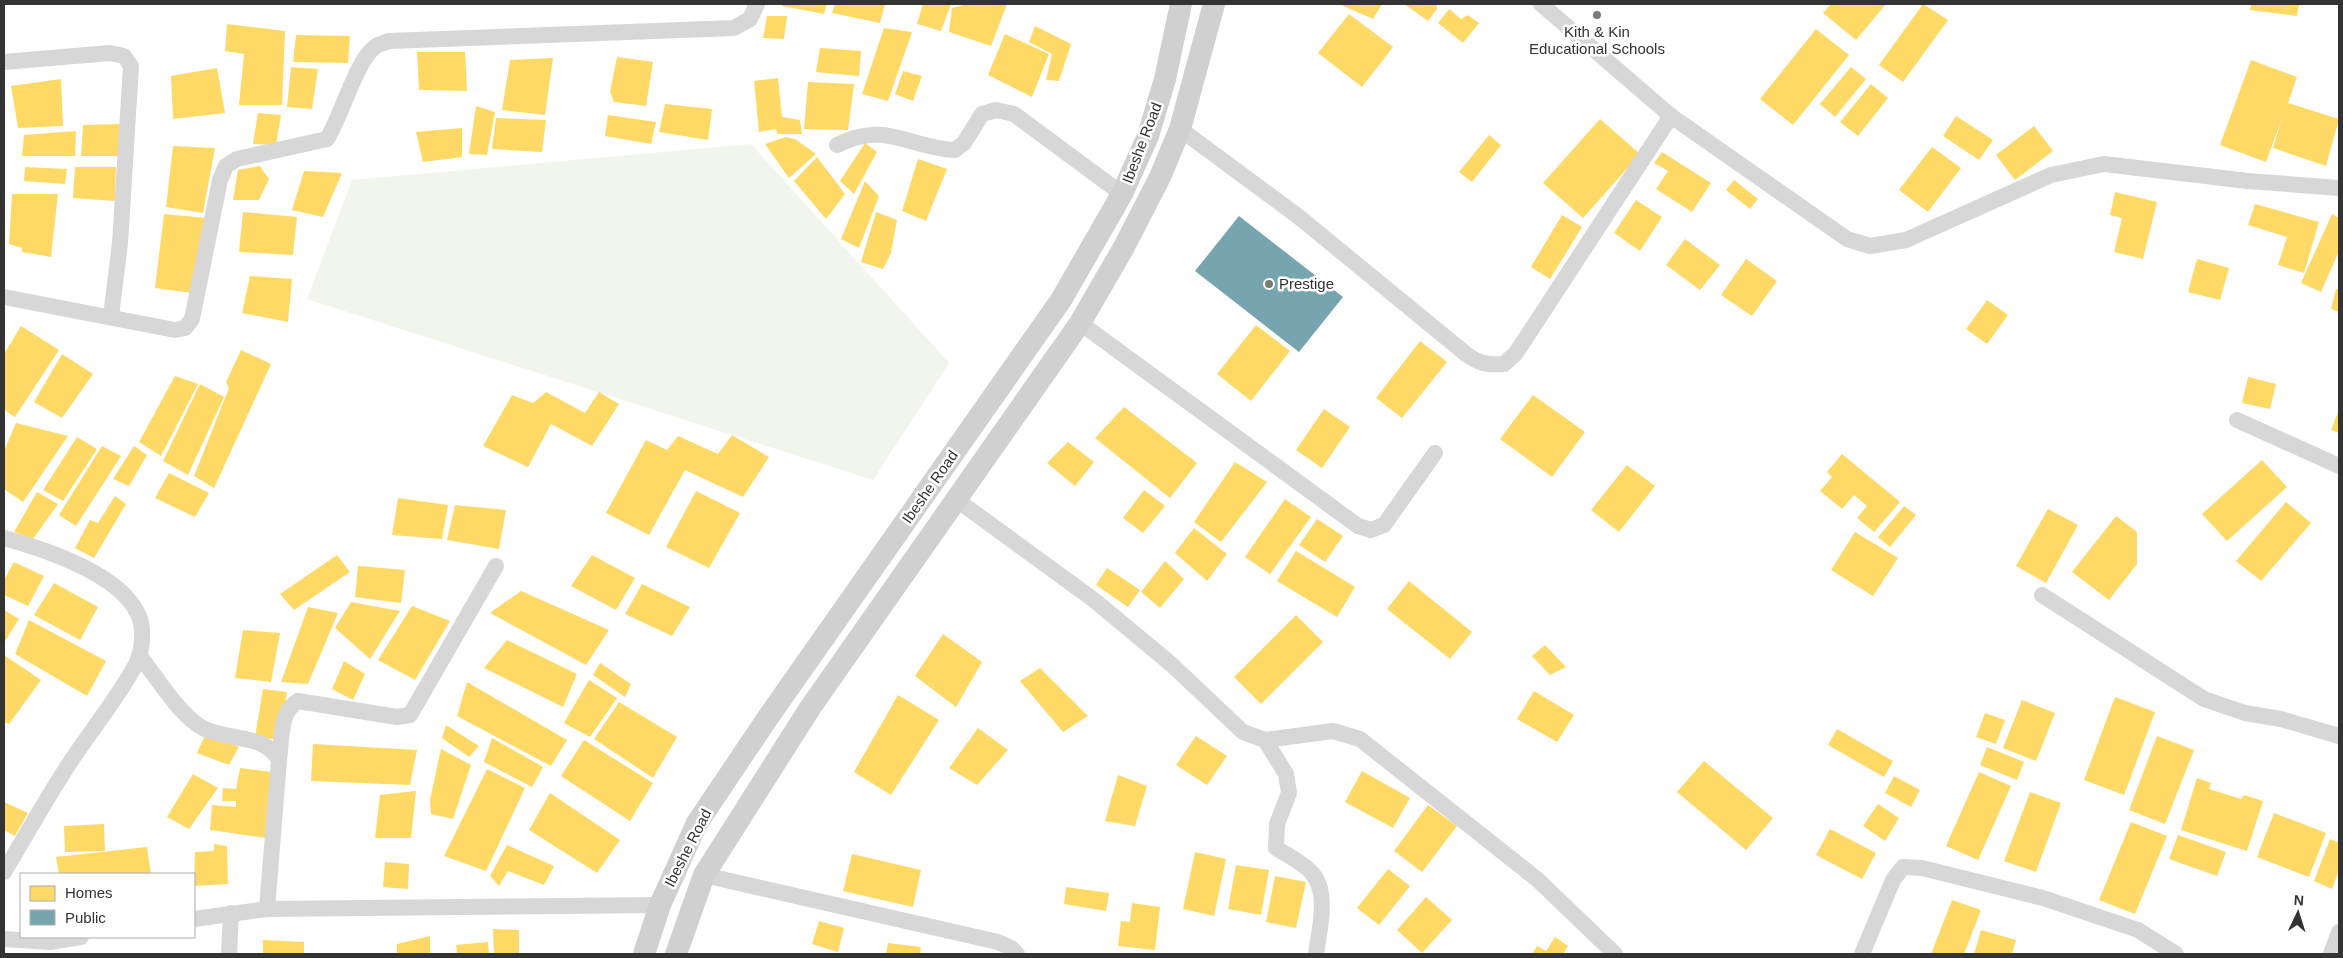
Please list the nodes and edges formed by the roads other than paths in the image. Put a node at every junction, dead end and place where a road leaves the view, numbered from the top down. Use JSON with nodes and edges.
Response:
{"nodes":[{"id":1,"x":757,"y":4,"type":"edge"},
{"id":2,"x":1181,"y":4,"type":"edge"},
{"id":3,"x":1214,"y":4,"type":"edge"},
{"id":4,"x":1541,"y":4,"type":"edge"},
{"id":5,"x":4,"y":62,"type":"edge"},
{"id":6,"x":1671,"y":116,"type":"junction"},
{"id":7,"x":1180,"y":129,"type":"junction"},
{"id":8,"x":837,"y":145,"type":"dead end"},
{"id":9,"x":2339,"y":188,"type":"edge"},
{"id":10,"x":1122,"y":194,"type":"junction"},
{"id":11,"x":4,"y":297,"type":"edge"},
{"id":12,"x":111,"y":316,"type":"junction"},
{"id":13,"x":1080,"y":323,"type":"junction"},
{"id":14,"x":2237,"y":420,"type":"dead end"},
{"id":15,"x":1435,"y":453,"type":"dead end"},
{"id":16,"x":2339,"y":466,"type":"edge"},
{"id":17,"x":957,"y":500,"type":"junction"},
{"id":18,"x":4,"y":538,"type":"edge"},
{"id":19,"x":496,"y":566,"type":"dead end"},
{"id":20,"x":2042,"y":595,"type":"dead end"},
{"id":21,"x":139,"y":655,"type":"junction"},
{"id":22,"x":2339,"y":736,"type":"edge"},
{"id":23,"x":1265,"y":740,"type":"junction"},
{"id":24,"x":279,"y":760,"type":"junction"},
{"id":25,"x":4,"y":872,"type":"edge"},
{"id":26,"x":704,"y":876,"type":"junction"},
{"id":27,"x":660,"y":905,"type":"junction"},
{"id":28,"x":267,"y":909,"type":"junction"},
{"id":29,"x":231,"y":913,"type":"junction"},
{"id":30,"x":195,"y":919,"type":"edge"},
{"id":31,"x":2339,"y":932,"type":"edge"},
{"id":32,"x":75,"y":938,"type":"edge"},
{"id":33,"x":4,"y":939,"type":"edge"},
{"id":34,"x":229,"y":954,"type":"edge"},
{"id":35,"x":644,"y":954,"type":"edge"},
{"id":36,"x":676,"y":954,"type":"edge"},
{"id":37,"x":1017,"y":954,"type":"edge"},
{"id":38,"x":1316,"y":954,"type":"edge"},
{"id":39,"x":1615,"y":954,"type":"edge"},
{"id":40,"x":1862,"y":954,"type":"edge"},
{"id":41,"x":2176,"y":954,"type":"edge"},
{"id":42,"x":2331,"y":954,"type":"edge"}],
"edges":[{"from":1,"to":12,"type":"street"},
{"from":2,"to":10,"type":"main road","name":"Ibeshe Road"},
{"from":3,"to":7,"type":"main road","name":"Ibeshe Road"},
{"from":4,"to":6,"type":"street"},
{"from":5,"to":12,"type":"street"},
{"from":6,"to":7,"type":"street"},
{"from":6,"to":9,"type":"street"},
{"from":7,"to":13,"type":"main road","name":"Ibeshe Road"},
{"from":8,"to":10,"type":"street"},
{"from":10,"to":27,"type":"main road","name":"Ibeshe Road"},
{"from":11,"to":12,"type":"street"},
{"from":13,"to":15,"type":"street"},
{"from":13,"to":17,"type":"main road","name":"Ibeshe Road"},
{"from":14,"to":16,"type":"street"},
{"from":17,"to":23,"type":"street"},
{"from":17,"to":26,"type":"main road","name":"Ibeshe Road"},
{"from":18,"to":21,"type":"street"},
{"from":19,"to":24,"type":"street"},
{"from":20,"to":22,"type":"street"},
{"from":21,"to":24,"type":"street"},
{"from":21,"to":25,"type":"street"},
{"from":23,"to":38,"type":"street"},
{"from":23,"to":39,"type":"street"},
{"from":24,"to":28,"type":"street"},
{"from":26,"to":36,"type":"main road","name":"Ibeshe Road"},
{"from":26,"to":37,"type":"street"},
{"from":27,"to":28,"type":"street"},
{"from":27,"to":35,"type":"main road","name":"Ibeshe Road"},
{"from":28,"to":29,"type":"street"},
{"from":29,"to":30,"type":"street"},
{"from":29,"to":34,"type":"street"},
{"from":31,"to":42,"type":"street"},
{"from":32,"to":33,"type":"street"},
{"from":40,"to":41,"type":"street"}]}
